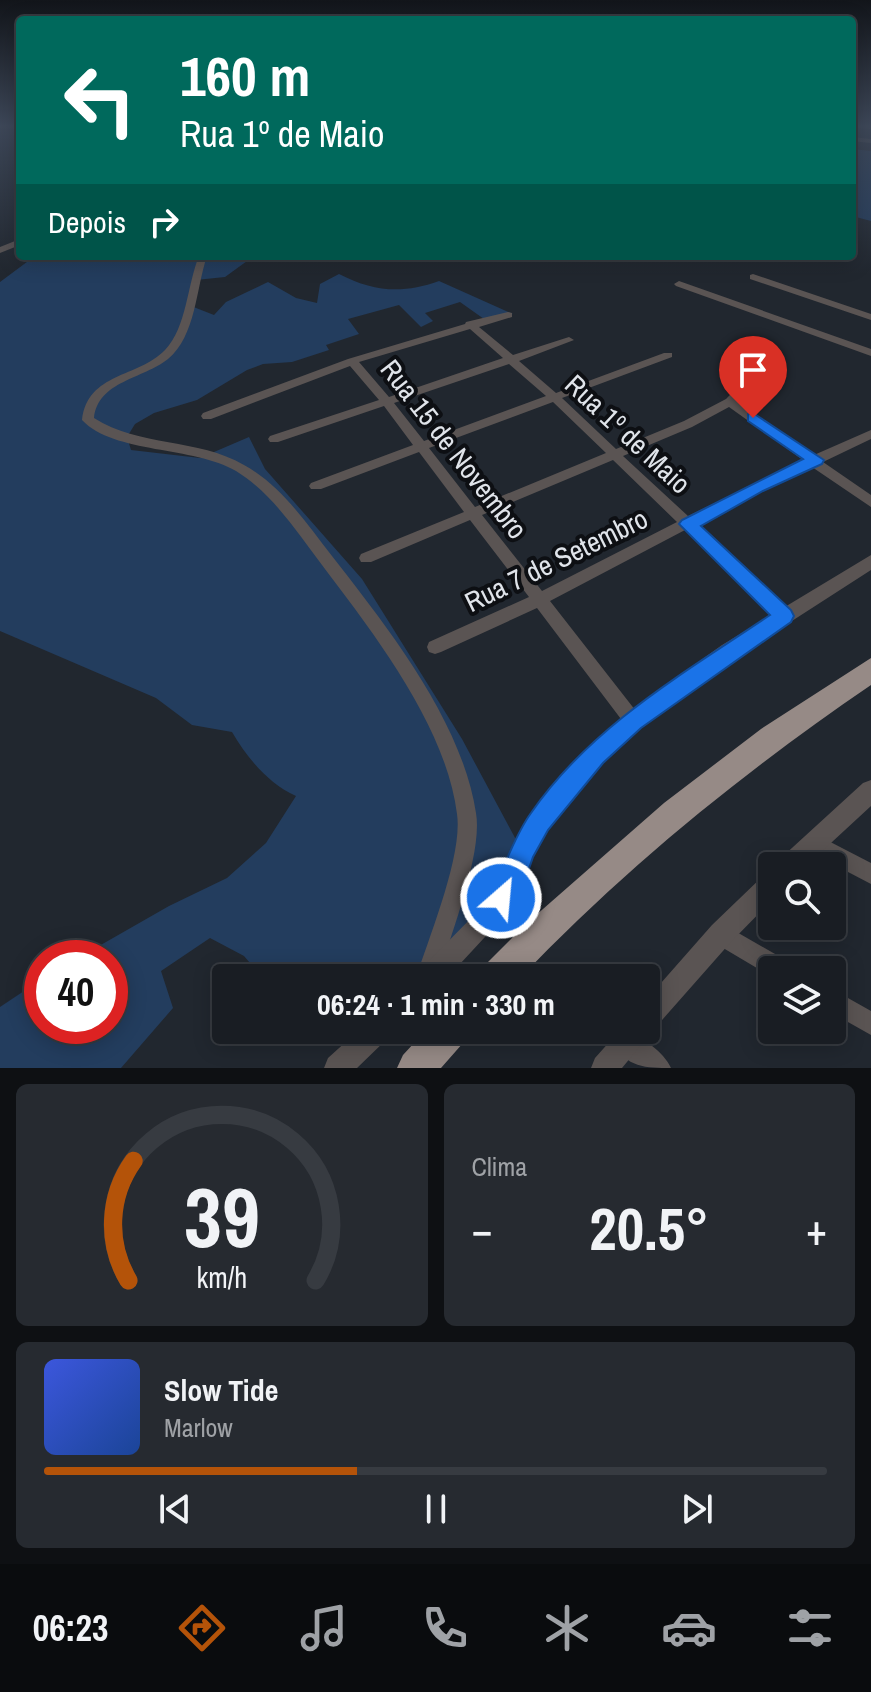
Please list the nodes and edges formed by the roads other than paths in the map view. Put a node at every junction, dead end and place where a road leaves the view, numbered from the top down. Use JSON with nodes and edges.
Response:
{"nodes":[{"id":1,"x":201,"y":260,"type":"edge"},
{"id":2,"x":753,"y":277,"type":"dead end"},
{"id":3,"x":679,"y":284,"type":"dead end"},
{"id":4,"x":508,"y":315,"type":"dead end"},
{"id":5,"x":871,"y":317,"type":"edge"},
{"id":6,"x":470,"y":324,"type":"junction"},
{"id":7,"x":569,"y":340,"type":"dead end"},
{"id":8,"x":871,"y":353,"type":"edge"},
{"id":9,"x":668,"y":355,"type":"dead end"},
{"id":10,"x":511,"y":359,"type":"junction"},
{"id":11,"x":352,"y":361,"type":"junction"},
{"id":12,"x":756,"y":374,"type":"dead end"},
{"id":13,"x":554,"y":397,"type":"junction"},
{"id":14,"x":386,"y":401,"type":"junction"},
{"id":15,"x":730,"y":402,"type":"junction"},
{"id":16,"x":207,"y":416,"type":"dead end"},
{"id":17,"x":871,"y":434,"type":"edge"},
{"id":18,"x":274,"y":439,"type":"dead end"},
{"id":19,"x":420,"y":447,"type":"junction"},
{"id":20,"x":614,"y":453,"type":"junction"},
{"id":21,"x":816,"y":460,"type":"junction"},
{"id":22,"x":316,"y":486,"type":"dead end"},
{"id":23,"x":871,"y":502,"type":"edge"},
{"id":24,"x":471,"y":515,"type":"junction"},
{"id":25,"x":688,"y":524,"type":"junction"},
{"id":26,"x":366,"y":558,"type":"dead end"},
{"id":27,"x":871,"y":562,"type":"edge"},
{"id":28,"x":538,"y":600,"type":"junction"},
{"id":29,"x":784,"y":616,"type":"junction"},
{"id":30,"x":435,"y":647,"type":"dead end"},
{"id":31,"x":871,"y":670,"type":"edge"},
{"id":32,"x":633,"y":721,"type":"junction"},
{"id":33,"x":871,"y":791,"type":"edge"},
{"id":34,"x":813,"y":843,"type":"junction"},
{"id":35,"x":804,"y":852,"type":"edge"},
{"id":36,"x":871,"y":874,"type":"edge"},
{"id":37,"x":758,"y":897,"type":"edge"},
{"id":38,"x":721,"y":934,"type":"junction"},
{"id":39,"x":758,"y":956,"type":"edge"},
{"id":40,"x":432,"y":964,"type":"edge"},
{"id":41,"x":442,"y":964,"type":"edge"},
{"id":42,"x":509,"y":964,"type":"edge"},
{"id":43,"x":660,"y":1003,"type":"edge"},
{"id":44,"x":846,"y":1009,"type":"edge"},
{"id":45,"x":871,"y":1024,"type":"edge"},
{"id":46,"x":363,"y":1044,"type":"edge"},
{"id":47,"x":437,"y":1044,"type":"edge"},
{"id":48,"x":624,"y":1044,"type":"edge"},
{"id":49,"x":638,"y":1044,"type":"edge"},
{"id":50,"x":338,"y":1068,"type":"edge"},
{"id":51,"x":416,"y":1068,"type":"edge"},
{"id":52,"x":605,"y":1068,"type":"edge"},
{"id":53,"x":659,"y":1068,"type":"edge"}],
"edges":[{"from":1,"to":40,"type":"street"},
{"from":2,"to":5,"type":"street"},
{"from":3,"to":8,"type":"street"},
{"from":4,"to":6,"type":"street"},
{"from":6,"to":10,"type":"street","name":"Rua 1º de Maio"},
{"from":6,"to":11,"type":"street"},
{"from":7,"to":10,"type":"street"},
{"from":9,"to":13,"type":"street"},
{"from":10,"to":13,"type":"street","name":"Rua 1º de Maio"},
{"from":10,"to":14,"type":"street"},
{"from":11,"to":14,"type":"street","name":"Rua 15 de Novembro"},
{"from":11,"to":16,"type":"street"},
{"from":12,"to":15,"type":"street"},
{"from":13,"to":19,"type":"street"},
{"from":13,"to":20,"type":"street","name":"Rua 1º de Maio"},
{"from":14,"to":18,"type":"street"},
{"from":14,"to":19,"type":"street","name":"Rua 15 de Novembro"},
{"from":15,"to":20,"type":"street"},
{"from":15,"to":21,"type":"street"},
{"from":17,"to":21,"type":"street","name":"Rua 7 de Setembro"},
{"from":19,"to":22,"type":"street"},
{"from":19,"to":24,"type":"street","name":"Rua 15 de Novembro"},
{"from":20,"to":24,"type":"street"},
{"from":20,"to":25,"type":"street","name":"Rua 1º de Maio"},
{"from":21,"to":23,"type":"street"},
{"from":21,"to":25,"type":"street","name":"Rua 7 de Setembro"},
{"from":24,"to":26,"type":"street"},
{"from":24,"to":28,"type":"street","name":"Rua 15 de Novembro"},
{"from":25,"to":28,"type":"street","name":"Rua 7 de Setembro"},
{"from":25,"to":29,"type":"street","name":"Rua 1º de Maio"},
{"from":27,"to":29,"type":"street"},
{"from":28,"to":30,"type":"street","name":"Rua 7 de Setembro"},
{"from":28,"to":32,"type":"street","name":"Rua 15 de Novembro"},
{"from":29,"to":32,"type":"street"},
{"from":31,"to":42,"type":"highway"},
{"from":32,"to":41,"type":"street"},
{"from":33,"to":34,"type":"street"},
{"from":34,"to":35,"type":"street"},
{"from":34,"to":36,"type":"street"},
{"from":37,"to":38,"type":"street"},
{"from":38,"to":39,"type":"street"},
{"from":38,"to":43,"type":"street"},
{"from":44,"to":45,"type":"street"},
{"from":46,"to":50,"type":"street"},
{"from":47,"to":51,"type":"highway"},
{"from":48,"to":52,"type":"street"},
{"from":49,"to":53,"type":"street"}]}
